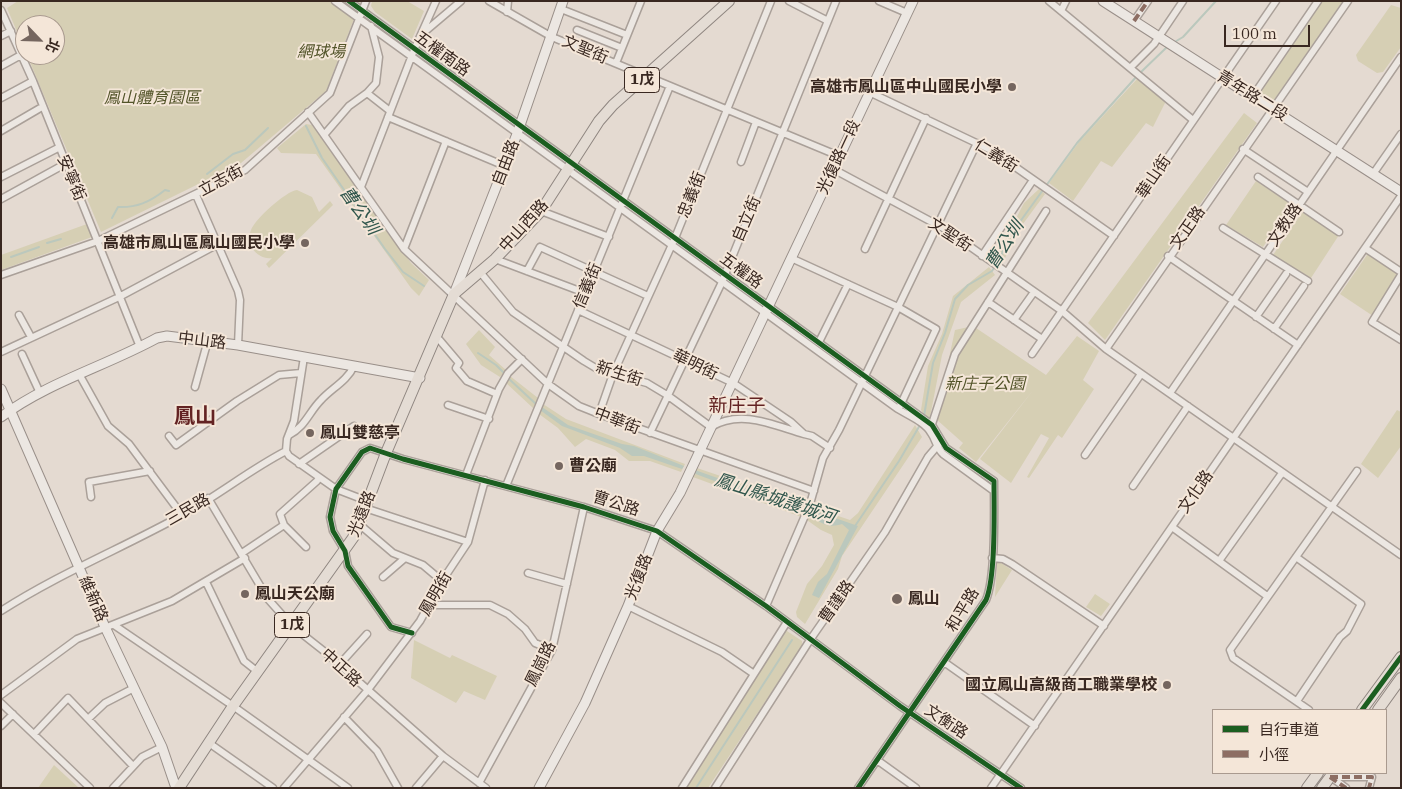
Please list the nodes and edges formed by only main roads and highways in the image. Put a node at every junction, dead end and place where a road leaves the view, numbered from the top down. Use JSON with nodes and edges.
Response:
{"nodes":[{"id":1,"x":729,"y":1,"type":"edge"},
{"id":2,"x":454,"y":294,"type":"joint"},
{"id":3,"x":1401,"y":657,"type":"edge"},
{"id":4,"x":1401,"y":678,"type":"edge"},
{"id":5,"x":1363,"y":709,"type":"edge"},
{"id":6,"x":1379,"y":709,"type":"edge"},
{"id":7,"x":1317,"y":774,"type":"edge"},
{"id":8,"x":178,"y":788,"type":"edge"},
{"id":9,"x":1307,"y":788,"type":"edge"}],
"edges":[{"from":1,"to":2,"type":"main road","name":"中山西路","number":"1戊"},
{"from":2,"to":8,"type":"main road","name":"光遠路","number":"1戊"},
{"from":3,"to":5,"type":"main road"},
{"from":4,"to":6,"type":"main road"},
{"from":7,"to":9,"type":"main road"}]}
